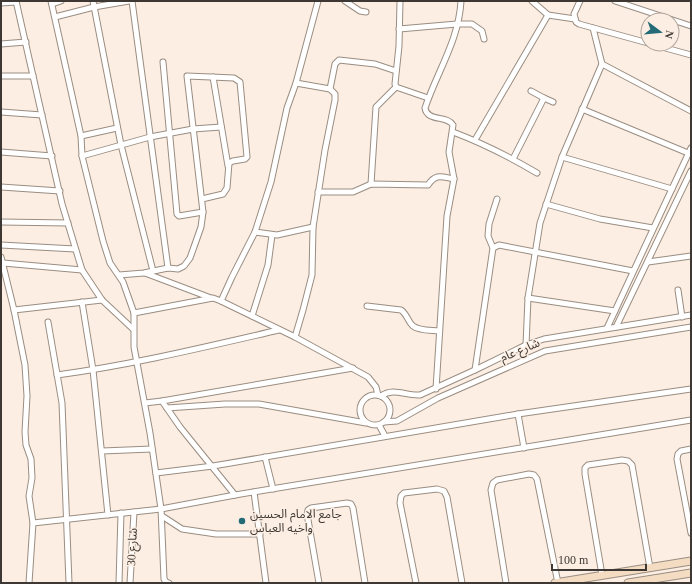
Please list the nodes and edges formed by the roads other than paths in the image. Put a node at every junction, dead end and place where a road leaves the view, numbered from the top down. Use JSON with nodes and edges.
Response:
{"nodes":[{"id":1,"x":61,"y":1,"type":"edge"},
{"id":2,"x":93,"y":1,"type":"edge"},
{"id":3,"x":131,"y":1,"type":"edge"},
{"id":4,"x":318,"y":1,"type":"edge"},
{"id":5,"x":345,"y":1,"type":"edge"},
{"id":6,"x":400,"y":1,"type":"edge"},
{"id":7,"x":461,"y":1,"type":"edge"},
{"id":8,"x":532,"y":1,"type":"edge"},
{"id":9,"x":580,"y":1,"type":"edge"},
{"id":10,"x":615,"y":1,"type":"edge"},
{"id":11,"x":16,"y":2,"type":"edge"},
{"id":12,"x":52,"y":2,"type":"edge"},
{"id":13,"x":1,"y":3,"type":"edge"},
{"id":14,"x":94,"y":8,"type":"junction"},
{"id":15,"x":366,"y":12,"type":"dead end"},
{"id":16,"x":548,"y":15,"type":"junction"},
{"id":17,"x":55,"y":17,"type":"junction"},
{"id":18,"x":575,"y":19,"type":"junction"},
{"id":19,"x":457,"y":24,"type":"junction"},
{"id":20,"x":691,"y":26,"type":"edge"},
{"id":21,"x":399,"y":28,"type":"junction"},
{"id":22,"x":593,"y":28,"type":"junction"},
{"id":23,"x":484,"y":39,"type":"dead end"},
{"id":24,"x":640,"y":41,"type":"edge"},
{"id":25,"x":26,"y":42,"type":"junction"},
{"id":26,"x":1,"y":44,"type":"edge"},
{"id":27,"x":680,"y":52,"type":"edge"},
{"id":28,"x":691,"y":55,"type":"edge"},
{"id":29,"x":163,"y":62,"type":"dead end"},
{"id":30,"x":602,"y":64,"type":"junction"},
{"id":31,"x":396,"y":71,"type":"junction"},
{"id":32,"x":1,"y":76,"type":"edge"},
{"id":33,"x":33,"y":76,"type":"junction"},
{"id":34,"x":213,"y":77,"type":"junction"},
{"id":35,"x":296,"y":83,"type":"junction"},
{"id":36,"x":396,"y":87,"type":"junction"},
{"id":37,"x":330,"y":89,"type":"junction"},
{"id":38,"x":531,"y":91,"type":"dead end"},
{"id":39,"x":428,"y":98,"type":"junction"},
{"id":40,"x":544,"y":98,"type":"junction"},
{"id":41,"x":553,"y":102,"type":"dead end"},
{"id":42,"x":582,"y":110,"type":"junction"},
{"id":43,"x":691,"y":111,"type":"edge"},
{"id":44,"x":1,"y":112,"type":"edge"},
{"id":45,"x":42,"y":115,"type":"junction"},
{"id":46,"x":221,"y":127,"type":"junction"},
{"id":47,"x":118,"y":128,"type":"junction"},
{"id":48,"x":193,"y":129,"type":"junction"},
{"id":49,"x":453,"y":132,"type":"junction"},
{"id":50,"x":169,"y":133,"type":"junction"},
{"id":51,"x":81,"y":136,"type":"junction"},
{"id":52,"x":150,"y":137,"type":"junction"},
{"id":53,"x":475,"y":140,"type":"junction"},
{"id":54,"x":121,"y":145,"type":"junction"},
{"id":55,"x":691,"y":148,"type":"edge"},
{"id":56,"x":1,"y":152,"type":"edge"},
{"id":57,"x":688,"y":153,"type":"junction"},
{"id":58,"x":52,"y":156,"type":"junction"},
{"id":59,"x":82,"y":156,"type":"junction"},
{"id":60,"x":562,"y":157,"type":"junction"},
{"id":61,"x":513,"y":159,"type":"junction"},
{"id":62,"x":228,"y":166,"type":"junction"},
{"id":63,"x":537,"y":173,"type":"dead end"},
{"id":64,"x":690,"y":174,"type":"edge"},
{"id":65,"x":454,"y":178,"type":"junction"},
{"id":66,"x":371,"y":184,"type":"junction"},
{"id":67,"x":1,"y":187,"type":"edge"},
{"id":68,"x":672,"y":189,"type":"junction"},
{"id":69,"x":60,"y":191,"type":"junction"},
{"id":70,"x":318,"y":192,"type":"junction"},
{"id":71,"x":202,"y":199,"type":"junction"},
{"id":72,"x":497,"y":199,"type":"dead end"},
{"id":73,"x":546,"y":204,"type":"junction"},
{"id":74,"x":203,"y":212,"type":"junction"},
{"id":75,"x":1,"y":222,"type":"edge"},
{"id":76,"x":68,"y":223,"type":"junction"},
{"id":77,"x":313,"y":227,"type":"junction"},
{"id":78,"x":654,"y":228,"type":"junction"},
{"id":79,"x":255,"y":232,"type":"junction"},
{"id":80,"x":272,"y":235,"type":"junction"},
{"id":81,"x":1,"y":245,"type":"edge"},
{"id":82,"x":493,"y":248,"type":"junction"},
{"id":83,"x":75,"y":249,"type":"junction"},
{"id":84,"x":535,"y":252,"type":"junction"},
{"id":85,"x":691,"y":256,"type":"edge"},
{"id":86,"x":1,"y":257,"type":"edge"},
{"id":87,"x":648,"y":262,"type":"junction"},
{"id":88,"x":3,"y":263,"type":"junction"},
{"id":89,"x":168,"y":268,"type":"junction"},
{"id":90,"x":82,"y":270,"type":"junction"},
{"id":91,"x":153,"y":271,"type":"junction"},
{"id":92,"x":633,"y":271,"type":"junction"},
{"id":93,"x":144,"y":273,"type":"junction"},
{"id":94,"x":119,"y":275,"type":"junction"},
{"id":95,"x":678,"y":290,"type":"dead end"},
{"id":96,"x":213,"y":298,"type":"junction"},
{"id":97,"x":528,"y":298,"type":"junction"},
{"id":98,"x":102,"y":300,"type":"junction"},
{"id":99,"x":221,"y":301,"type":"junction"},
{"id":100,"x":82,"y":302,"type":"junction"},
{"id":101,"x":367,"y":306,"type":"dead end"},
{"id":102,"x":14,"y":310,"type":"junction"},
{"id":103,"x":615,"y":311,"type":"junction"},
{"id":104,"x":134,"y":313,"type":"junction"},
{"id":105,"x":691,"y":315,"type":"edge"},
{"id":106,"x":252,"y":316,"type":"junction"},
{"id":107,"x":682,"y":317,"type":"junction"},
{"id":108,"x":48,"y":322,"type":"dead end"},
{"id":109,"x":691,"y":326,"type":"edge"},
{"id":110,"x":616,"y":327,"type":"junction"},
{"id":111,"x":607,"y":328,"type":"junction"},
{"id":112,"x":133,"y":329,"type":"junction"},
{"id":113,"x":279,"y":330,"type":"junction"},
{"id":114,"x":439,"y":331,"type":"junction"},
{"id":115,"x":571,"y":335,"type":"junction"},
{"id":116,"x":295,"y":338,"type":"junction"},
{"id":117,"x":526,"y":345,"type":"junction"},
{"id":118,"x":572,"y":346,"type":"junction"},
{"id":119,"x":136,"y":362,"type":"junction"},
{"id":120,"x":353,"y":368,"type":"junction"},
{"id":121,"x":93,"y":370,"type":"junction"},
{"id":122,"x":475,"y":370,"type":"junction"},
{"id":123,"x":57,"y":375,"type":"junction"},
{"id":124,"x":436,"y":388,"type":"junction"},
{"id":125,"x":691,"y":389,"type":"edge"},
{"id":126,"x":380,"y":395,"type":"junction"},
{"id":127,"x":162,"y":401,"type":"junction"},
{"id":128,"x":145,"y":403,"type":"junction"},
{"id":129,"x":167,"y":408,"type":"junction"},
{"id":130,"x":518,"y":414,"type":"junction"},
{"id":131,"x":691,"y":420,"type":"edge"},
{"id":132,"x":384,"y":422,"type":"junction"},
{"id":133,"x":366,"y":423,"type":"junction"},
{"id":134,"x":379,"y":425,"type":"junction"},
{"id":135,"x":385,"y":436,"type":"junction"},
{"id":136,"x":152,"y":448,"type":"junction"},
{"id":137,"x":524,"y":448,"type":"junction"},
{"id":138,"x":691,"y":449,"type":"edge"},
{"id":139,"x":102,"y":451,"type":"junction"},
{"id":140,"x":265,"y":457,"type":"junction"},
{"id":141,"x":213,"y":466,"type":"junction"},
{"id":142,"x":156,"y":473,"type":"junction"},
{"id":143,"x":273,"y":489,"type":"junction"},
{"id":144,"x":254,"y":492,"type":"junction"},
{"id":145,"x":235,"y":495,"type":"junction"},
{"id":146,"x":161,"y":509,"type":"junction"},
{"id":147,"x":134,"y":512,"type":"junction"},
{"id":148,"x":121,"y":513,"type":"junction"},
{"id":149,"x":108,"y":514,"type":"junction"},
{"id":150,"x":162,"y":516,"type":"junction"},
{"id":151,"x":68,"y":519,"type":"junction"},
{"id":152,"x":33,"y":523,"type":"junction"},
{"id":153,"x":691,"y":533,"type":"edge"},
{"id":154,"x":260,"y":534,"type":"junction"},
{"id":155,"x":691,"y":561,"type":"edge"},
{"id":156,"x":671,"y":564,"type":"junction"},
{"id":157,"x":650,"y":568,"type":"junction"},
{"id":158,"x":691,"y":573,"type":"edge"},
{"id":159,"x":602,"y":575,"type":"junction"},
{"id":160,"x":673,"y":576,"type":"junction"},
{"id":161,"x":650,"y":581,"type":"edge"},
{"id":162,"x":558,"y":582,"type":"edge"},
{"id":163,"x":29,"y":583,"type":"edge"},
{"id":164,"x":69,"y":583,"type":"edge"},
{"id":165,"x":119,"y":583,"type":"edge"},
{"id":166,"x":130,"y":583,"type":"edge"},
{"id":167,"x":169,"y":583,"type":"edge"},
{"id":168,"x":266,"y":583,"type":"edge"},
{"id":169,"x":319,"y":583,"type":"edge"},
{"id":170,"x":365,"y":583,"type":"edge"},
{"id":171,"x":416,"y":583,"type":"edge"},
{"id":172,"x":462,"y":583,"type":"edge"},
{"id":173,"x":506,"y":583,"type":"edge"},
{"id":174,"x":555,"y":583,"type":"edge"},
{"id":175,"x":628,"y":583,"type":"edge"}],
"edges":[{"from":1,"to":12,"type":"street"},
{"from":2,"to":14,"type":"street"},
{"from":3,"to":14,"type":"street"},
{"from":3,"to":52,"type":"street"},
{"from":4,"to":35,"type":"street"},
{"from":5,"to":15,"type":"street"},
{"from":6,"to":21,"type":"street"},
{"from":7,"to":19,"type":"street"},
{"from":8,"to":16,"type":"street"},
{"from":9,"to":18,"type":"street"},
{"from":10,"to":20,"type":"street"},
{"from":11,"to":13,"type":"street"},
{"from":11,"to":25,"type":"street"},
{"from":12,"to":17,"type":"street"},
{"from":14,"to":17,"type":"street"},
{"from":14,"to":47,"type":"street"},
{"from":16,"to":18,"type":"street"},
{"from":16,"to":53,"type":"street"},
{"from":17,"to":51,"type":"street"},
{"from":18,"to":22,"type":"street"},
{"from":19,"to":21,"type":"street"},
{"from":19,"to":23,"type":"street"},
{"from":19,"to":39,"type":"street"},
{"from":21,"to":31,"type":"street"},
{"from":22,"to":24,"type":"street"},
{"from":22,"to":30,"type":"street"},
{"from":25,"to":26,"type":"street"},
{"from":25,"to":33,"type":"street"},
{"from":27,"to":28,"type":"street"},
{"from":29,"to":50,"type":"street"},
{"from":30,"to":42,"type":"street"},
{"from":30,"to":43,"type":"street"},
{"from":31,"to":36,"type":"street"},
{"from":31,"to":37,"type":"street"},
{"from":32,"to":33,"type":"street"},
{"from":33,"to":45,"type":"street"},
{"from":34,"to":46,"type":"street"},
{"from":34,"to":48,"type":"street"},
{"from":34,"to":62,"type":"street"},
{"from":35,"to":37,"type":"street"},
{"from":35,"to":79,"type":"street"},
{"from":36,"to":39,"type":"street"},
{"from":36,"to":66,"type":"street"},
{"from":37,"to":70,"type":"street"},
{"from":38,"to":40,"type":"street"},
{"from":39,"to":49,"type":"street"},
{"from":40,"to":41,"type":"street"},
{"from":40,"to":61,"type":"street"},
{"from":42,"to":57,"type":"street"},
{"from":42,"to":60,"type":"street"},
{"from":44,"to":45,"type":"street"},
{"from":45,"to":58,"type":"street"},
{"from":46,"to":48,"type":"street"},
{"from":46,"to":62,"type":"street"},
{"from":47,"to":51,"type":"street"},
{"from":47,"to":54,"type":"street"},
{"from":48,"to":50,"type":"street"},
{"from":48,"to":71,"type":"street"},
{"from":49,"to":53,"type":"street"},
{"from":49,"to":65,"type":"street"},
{"from":50,"to":52,"type":"street"},
{"from":50,"to":74,"type":"street"},
{"from":51,"to":59,"type":"street"},
{"from":52,"to":54,"type":"street"},
{"from":52,"to":89,"type":"street"},
{"from":53,"to":61,"type":"street"},
{"from":54,"to":59,"type":"street"},
{"from":54,"to":91,"type":"street"},
{"from":55,"to":57,"type":"street"},
{"from":56,"to":58,"type":"street"},
{"from":57,"to":68,"type":"street"},
{"from":58,"to":69,"type":"street"},
{"from":59,"to":94,"type":"street"},
{"from":60,"to":68,"type":"street"},
{"from":60,"to":73,"type":"street"},
{"from":61,"to":63,"type":"street"},
{"from":62,"to":71,"type":"street"},
{"from":64,"to":87,"type":"street"},
{"from":65,"to":66,"type":"street"},
{"from":65,"to":114,"type":"street"},
{"from":66,"to":70,"type":"street"},
{"from":67,"to":69,"type":"street"},
{"from":68,"to":78,"type":"street"},
{"from":69,"to":76,"type":"street"},
{"from":70,"to":77,"type":"street"},
{"from":71,"to":74,"type":"street"},
{"from":72,"to":82,"type":"street"},
{"from":73,"to":78,"type":"street"},
{"from":73,"to":84,"type":"street"},
{"from":74,"to":89,"type":"street"},
{"from":75,"to":76,"type":"street"},
{"from":76,"to":83,"type":"street"},
{"from":77,"to":80,"type":"street"},
{"from":77,"to":116,"type":"street"},
{"from":78,"to":92,"type":"street"},
{"from":79,"to":80,"type":"street"},
{"from":79,"to":99,"type":"street"},
{"from":80,"to":106,"type":"street"},
{"from":81,"to":83,"type":"street"},
{"from":82,"to":84,"type":"street"},
{"from":82,"to":122,"type":"street"},
{"from":83,"to":90,"type":"street"},
{"from":84,"to":92,"type":"street"},
{"from":84,"to":97,"type":"street"},
{"from":85,"to":87,"type":"street"},
{"from":86,"to":88,"type":"street"},
{"from":87,"to":110,"type":"street"},
{"from":88,"to":90,"type":"street"},
{"from":88,"to":102,"type":"street"},
{"from":89,"to":91,"type":"street"},
{"from":90,"to":98,"type":"street"},
{"from":91,"to":93,"type":"street"},
{"from":92,"to":103,"type":"street"},
{"from":93,"to":94,"type":"street"},
{"from":93,"to":96,"type":"street"},
{"from":94,"to":104,"type":"street"},
{"from":95,"to":107,"type":"street"},
{"from":96,"to":99,"type":"street"},
{"from":96,"to":104,"type":"street"},
{"from":97,"to":103,"type":"street"},
{"from":97,"to":117,"type":"street"},
{"from":98,"to":100,"type":"street"},
{"from":98,"to":112,"type":"street"},
{"from":99,"to":106,"type":"street"},
{"from":100,"to":102,"type":"street"},
{"from":100,"to":121,"type":"street"},
{"from":101,"to":114,"type":"street"},
{"from":102,"to":152,"type":"street"},
{"from":103,"to":111,"type":"street"},
{"from":104,"to":112,"type":"street"},
{"from":105,"to":107,"type":"street","name":"شارع عام"},
{"from":106,"to":113,"type":"street"},
{"from":107,"to":110,"type":"street","name":"شارع عام"},
{"from":108,"to":123,"type":"street"},
{"from":109,"to":118,"type":"street","name":"شارع عام"},
{"from":110,"to":111,"type":"street","name":"شارع عام"},
{"from":111,"to":115,"type":"street","name":"شارع عام"},
{"from":112,"to":119,"type":"street"},
{"from":113,"to":116,"type":"street"},
{"from":113,"to":119,"type":"street"},
{"from":114,"to":124,"type":"street"},
{"from":115,"to":117,"type":"street","name":"شارع عام"},
{"from":115,"to":118,"type":"street"},
{"from":116,"to":120,"type":"street"},
{"from":117,"to":122,"type":"street","name":"شارع عام"},
{"from":118,"to":132,"type":"street","name":"شارع عام"},
{"from":119,"to":121,"type":"street"},
{"from":119,"to":128,"type":"street"},
{"from":120,"to":126,"type":"street"},
{"from":120,"to":127,"type":"street"},
{"from":121,"to":123,"type":"street"},
{"from":121,"to":139,"type":"street"},
{"from":122,"to":124,"type":"street","name":"شارع عام"},
{"from":123,"to":151,"type":"street"},
{"from":124,"to":126,"type":"street","name":"شارع عام"},
{"from":125,"to":130,"type":"street"},
{"from":126,"to":132,"type":"street"},
{"from":126,"to":133,"type":"street"},
{"from":127,"to":128,"type":"street"},
{"from":127,"to":129,"type":"street"},
{"from":128,"to":136,"type":"street"},
{"from":129,"to":133,"type":"street"},
{"from":129,"to":141,"type":"street"},
{"from":130,"to":135,"type":"street"},
{"from":130,"to":137,"type":"street"},
{"from":131,"to":137,"type":"street"},
{"from":132,"to":134,"type":"street"},
{"from":133,"to":134,"type":"street"},
{"from":134,"to":135,"type":"street"},
{"from":135,"to":140,"type":"street"},
{"from":136,"to":139,"type":"street"},
{"from":136,"to":142,"type":"street"},
{"from":137,"to":143,"type":"street"},
{"from":138,"to":153,"type":"street"},
{"from":139,"to":149,"type":"street"},
{"from":140,"to":141,"type":"street"},
{"from":140,"to":143,"type":"street"},
{"from":141,"to":142,"type":"street"},
{"from":141,"to":145,"type":"street"},
{"from":142,"to":146,"type":"street"},
{"from":143,"to":144,"type":"street"},
{"from":144,"to":145,"type":"street"},
{"from":144,"to":154,"type":"street"},
{"from":145,"to":146,"type":"street"},
{"from":146,"to":147,"type":"street"},
{"from":146,"to":150,"type":"street"},
{"from":147,"to":148,"type":"street"},
{"from":147,"to":166,"type":"street","name":"شارع 30"},
{"from":148,"to":149,"type":"street"},
{"from":148,"to":165,"type":"street","name":"شارع 30"},
{"from":149,"to":151,"type":"street"},
{"from":150,"to":154,"type":"street"},
{"from":150,"to":167,"type":"street"},
{"from":151,"to":152,"type":"street"},
{"from":151,"to":164,"type":"street"},
{"from":152,"to":163,"type":"street"},
{"from":154,"to":168,"type":"street"},
{"from":155,"to":156,"type":"street"},
{"from":156,"to":157,"type":"street"},
{"from":156,"to":160,"type":"street"},
{"from":157,"to":159,"type":"street"},
{"from":157,"to":159,"type":"street"},
{"from":158,"to":160,"type":"street"},
{"from":159,"to":162,"type":"street"},
{"from":160,"to":161,"type":"street"},
{"from":161,"to":175,"type":"street"},
{"from":162,"to":173,"type":"street"},
{"from":162,"to":174,"type":"street"},
{"from":169,"to":170,"type":"street"},
{"from":171,"to":172,"type":"street"}]}
